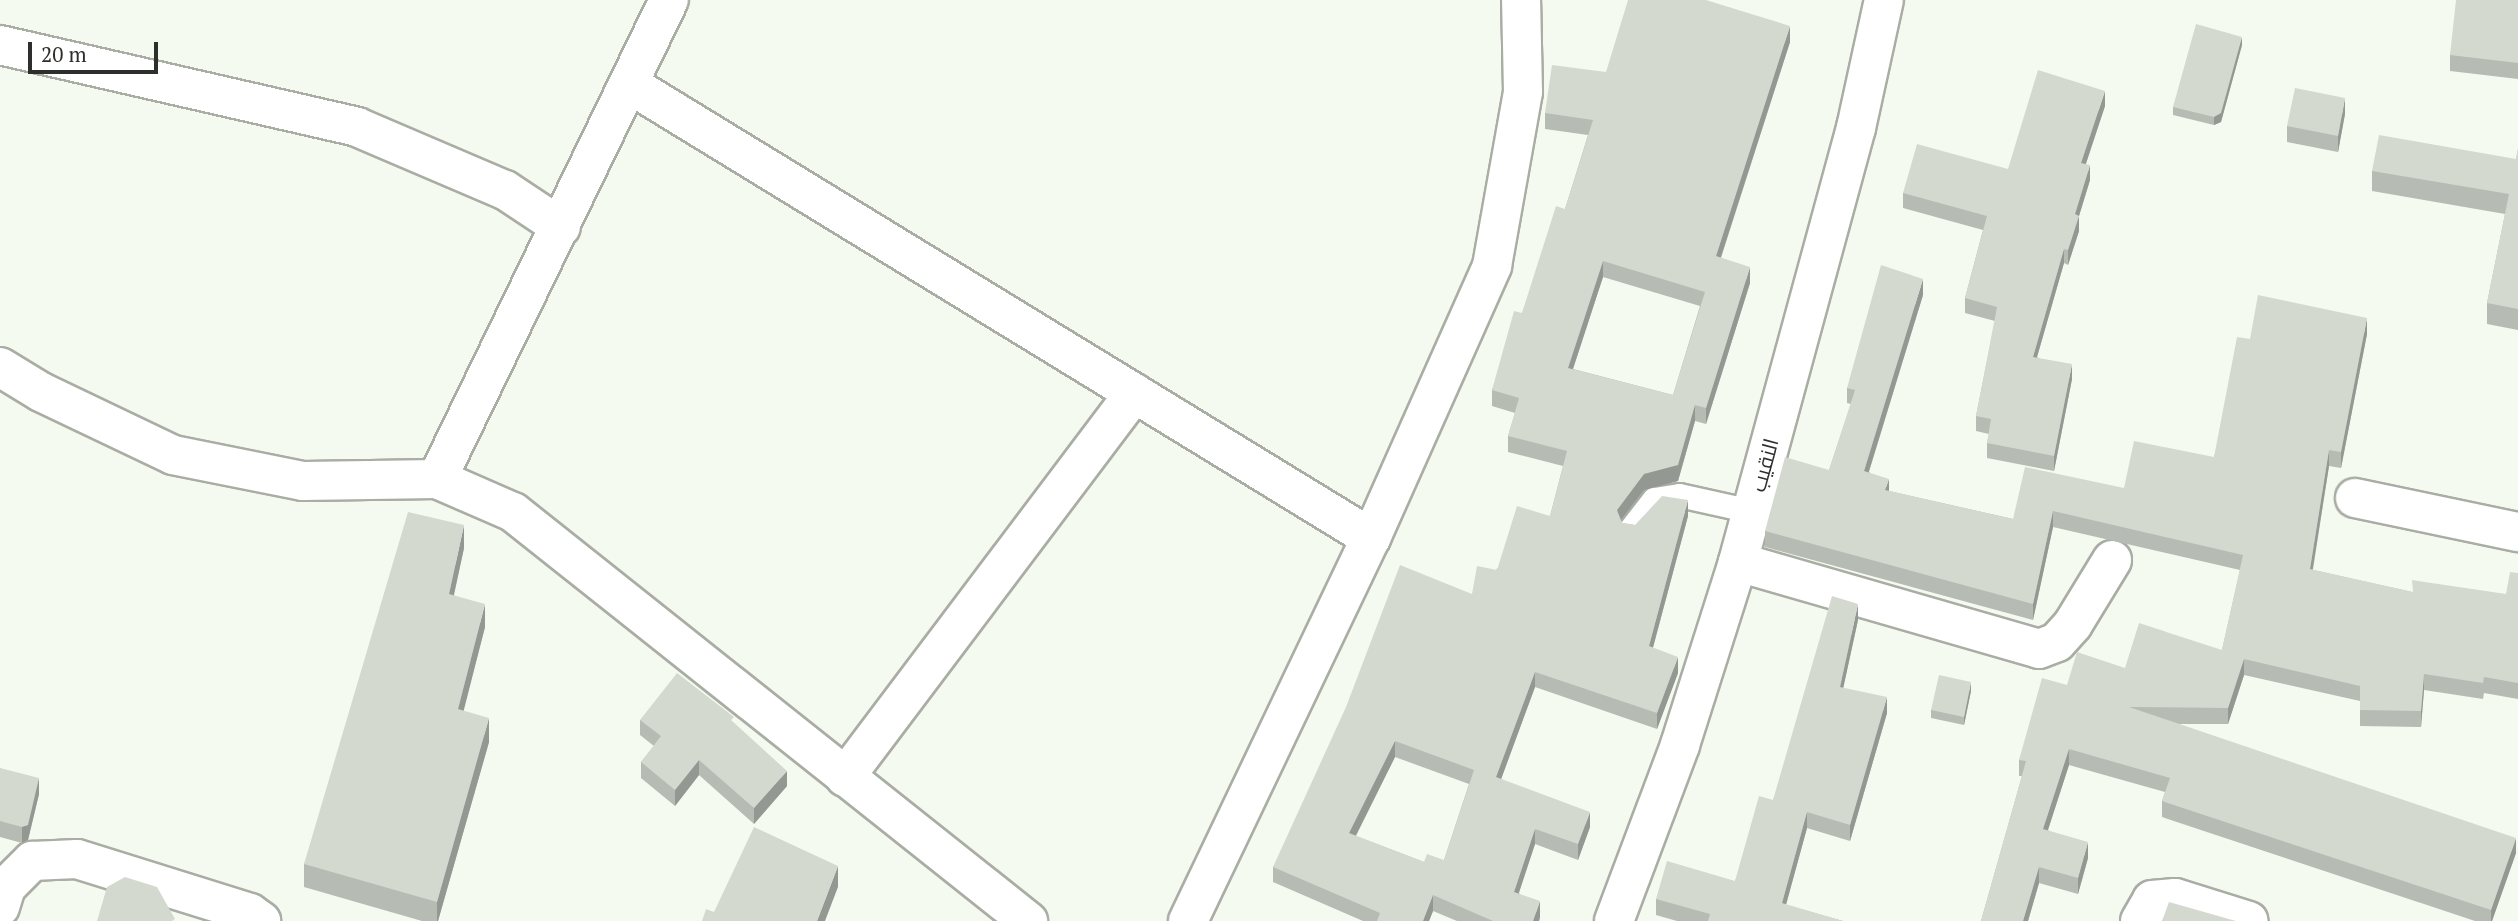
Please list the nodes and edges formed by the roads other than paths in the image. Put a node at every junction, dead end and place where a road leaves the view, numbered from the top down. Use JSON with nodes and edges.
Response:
{"nodes":[{"id":1,"x":669,"y":0,"type":"edge"},
{"id":2,"x":1521,"y":0,"type":"edge"},
{"id":3,"x":1884,"y":0,"type":"edge"},
{"id":4,"x":0,"y":45,"type":"edge"},
{"id":5,"x":629,"y":84,"type":"junction"},
{"id":6,"x":561,"y":227,"type":"junction"},
{"id":7,"x":0,"y":367,"type":"edge"},
{"id":8,"x":1134,"y":393,"type":"junction"},
{"id":9,"x":438,"y":479,"type":"junction"},
{"id":10,"x":2355,"y":498,"type":"dead end"},
{"id":11,"x":1751,"y":511,"type":"junction"},
{"id":12,"x":1631,"y":528,"type":"edge"},
{"id":13,"x":2518,"y":532,"type":"edge"},
{"id":14,"x":1371,"y":538,"type":"junction"},
{"id":15,"x":2112,"y":560,"type":"dead end"},
{"id":16,"x":1738,"y":562,"type":"junction"},
{"id":17,"x":845,"y":777,"type":"junction"},
{"id":18,"x":0,"y":906,"type":"edge"},
{"id":19,"x":261,"y":921,"type":"edge"},
{"id":20,"x":1028,"y":921,"type":"edge"},
{"id":21,"x":1188,"y":921,"type":"edge"},
{"id":22,"x":1614,"y":921,"type":"edge"},
{"id":23,"x":2140,"y":921,"type":"edge"},
{"id":24,"x":2249,"y":921,"type":"edge"}],
"edges":[{"from":1,"to":5,"type":"street"},
{"from":2,"to":14,"type":"street"},
{"from":3,"to":11,"type":"street","name":"النقيب"},
{"from":4,"to":6,"type":"street"},
{"from":5,"to":6,"type":"street"},
{"from":5,"to":8,"type":"street"},
{"from":6,"to":9,"type":"street"},
{"from":7,"to":9,"type":"street"},
{"from":8,"to":14,"type":"street"},
{"from":8,"to":17,"type":"street"},
{"from":9,"to":17,"type":"street"},
{"from":10,"to":13,"type":"street"},
{"from":11,"to":12,"type":"lane"},
{"from":11,"to":16,"type":"street","name":"النقيب"},
{"from":14,"to":21,"type":"street"},
{"from":15,"to":16,"type":"street"},
{"from":16,"to":22,"type":"street","name":"النقيب"},
{"from":17,"to":20,"type":"street"},
{"from":18,"to":19,"type":"street"},
{"from":23,"to":24,"type":"street"}]}
